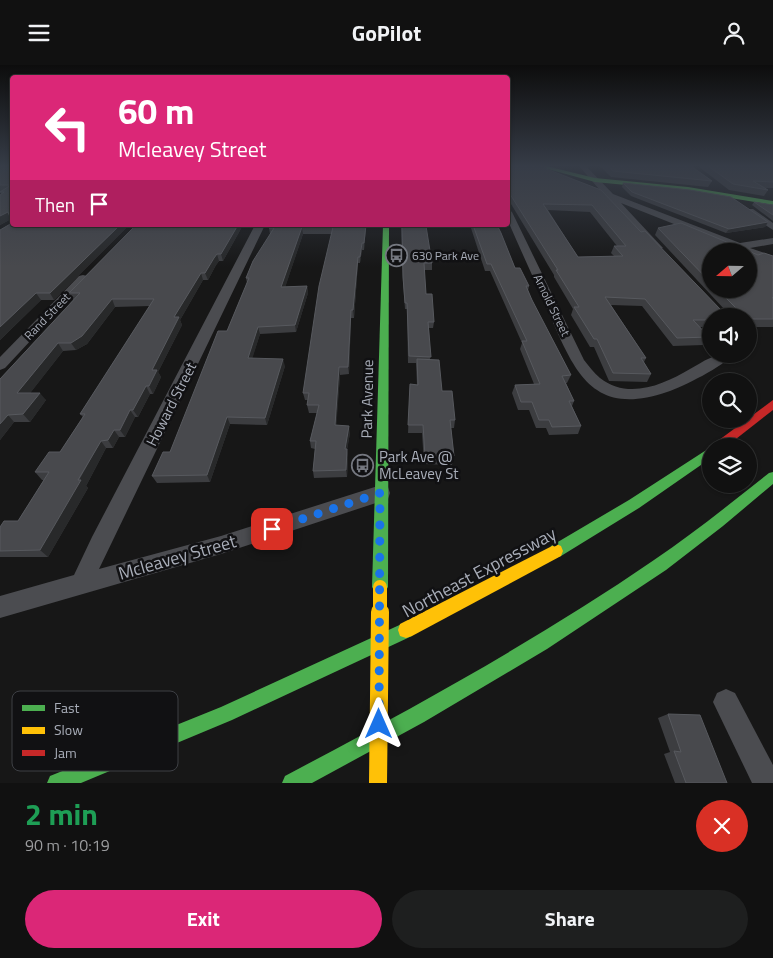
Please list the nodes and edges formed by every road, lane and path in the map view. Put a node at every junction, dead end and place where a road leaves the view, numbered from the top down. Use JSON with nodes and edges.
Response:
{"nodes":[{"id":1,"x":613,"y":200,"type":"edge"},
{"id":2,"x":622,"y":200,"type":"edge"},
{"id":3,"x":736,"y":200,"type":"edge"},
{"id":4,"x":756,"y":200,"type":"edge"},
{"id":5,"x":773,"y":203,"type":"edge"},
{"id":6,"x":510,"y":216,"type":"edge"},
{"id":7,"x":259,"y":227,"type":"edge"},
{"id":8,"x":386,"y":227,"type":"edge"},
{"id":9,"x":773,"y":227,"type":"edge"},
{"id":10,"x":773,"y":241,"type":"edge"},
{"id":11,"x":730,"y":243,"type":"edge"},
{"id":12,"x":758,"y":243,"type":"edge"},
{"id":13,"x":758,"y":254,"type":"edge"},
{"id":14,"x":666,"y":255,"type":"edge"},
{"id":15,"x":773,"y":260,"type":"edge"},
{"id":16,"x":94,"y":268,"type":"edge"},
{"id":17,"x":709,"y":363,"type":"edge"},
{"id":18,"x":0,"y":365,"type":"edge"},
{"id":19,"x":773,"y":403,"type":"edge"},
{"id":20,"x":729,"y":438,"type":"edge"},
{"id":21,"x":702,"y":458,"type":"edge"},
{"id":22,"x":773,"y":477,"type":"edge"},
{"id":23,"x":380,"y":493,"type":"junction"},
{"id":24,"x":82,"y":583,"type":"junction"},
{"id":25,"x":0,"y":607,"type":"edge"},
{"id":26,"x":726,"y":703,"type":"dead end"},
{"id":27,"x":178,"y":734,"type":"edge"},
{"id":28,"x":87,"y":771,"type":"edge"},
{"id":29,"x":58,"y":783,"type":"edge"},
{"id":30,"x":292,"y":783,"type":"edge"},
{"id":31,"x":378,"y":783,"type":"edge"},
{"id":32,"x":767,"y":783,"type":"edge"}],
"edges":[{"from":1,"to":14,"type":"street"},
{"from":2,"to":11,"type":"street"},
{"from":3,"to":9,"type":"street"},
{"from":4,"to":5,"type":"main road"},
{"from":6,"to":17,"type":"street","name":"Arnold Street"},
{"from":7,"to":24,"type":"street","name":"Howard Street"},
{"from":8,"to":23,"type":"main road","name":"Park Avenue"},
{"from":10,"to":12,"type":"street"},
{"from":13,"to":15,"type":"street"},
{"from":16,"to":18,"type":"street","name":"Rand Street"},
{"from":19,"to":20,"type":"main road"},
{"from":21,"to":27,"type":"main road","name":"Northeast Expressway"},
{"from":22,"to":30,"type":"main road"},
{"from":23,"to":24,"type":"street","name":"Mcleavey Street"},
{"from":23,"to":31,"type":"main road","name":"Park Avenue","bridge":true},
{"from":24,"to":25,"type":"street","name":"Mcleavey Street"},
{"from":26,"to":32,"type":"street"},
{"from":28,"to":29,"type":"main road","name":"Northeast Expressway"}]}
